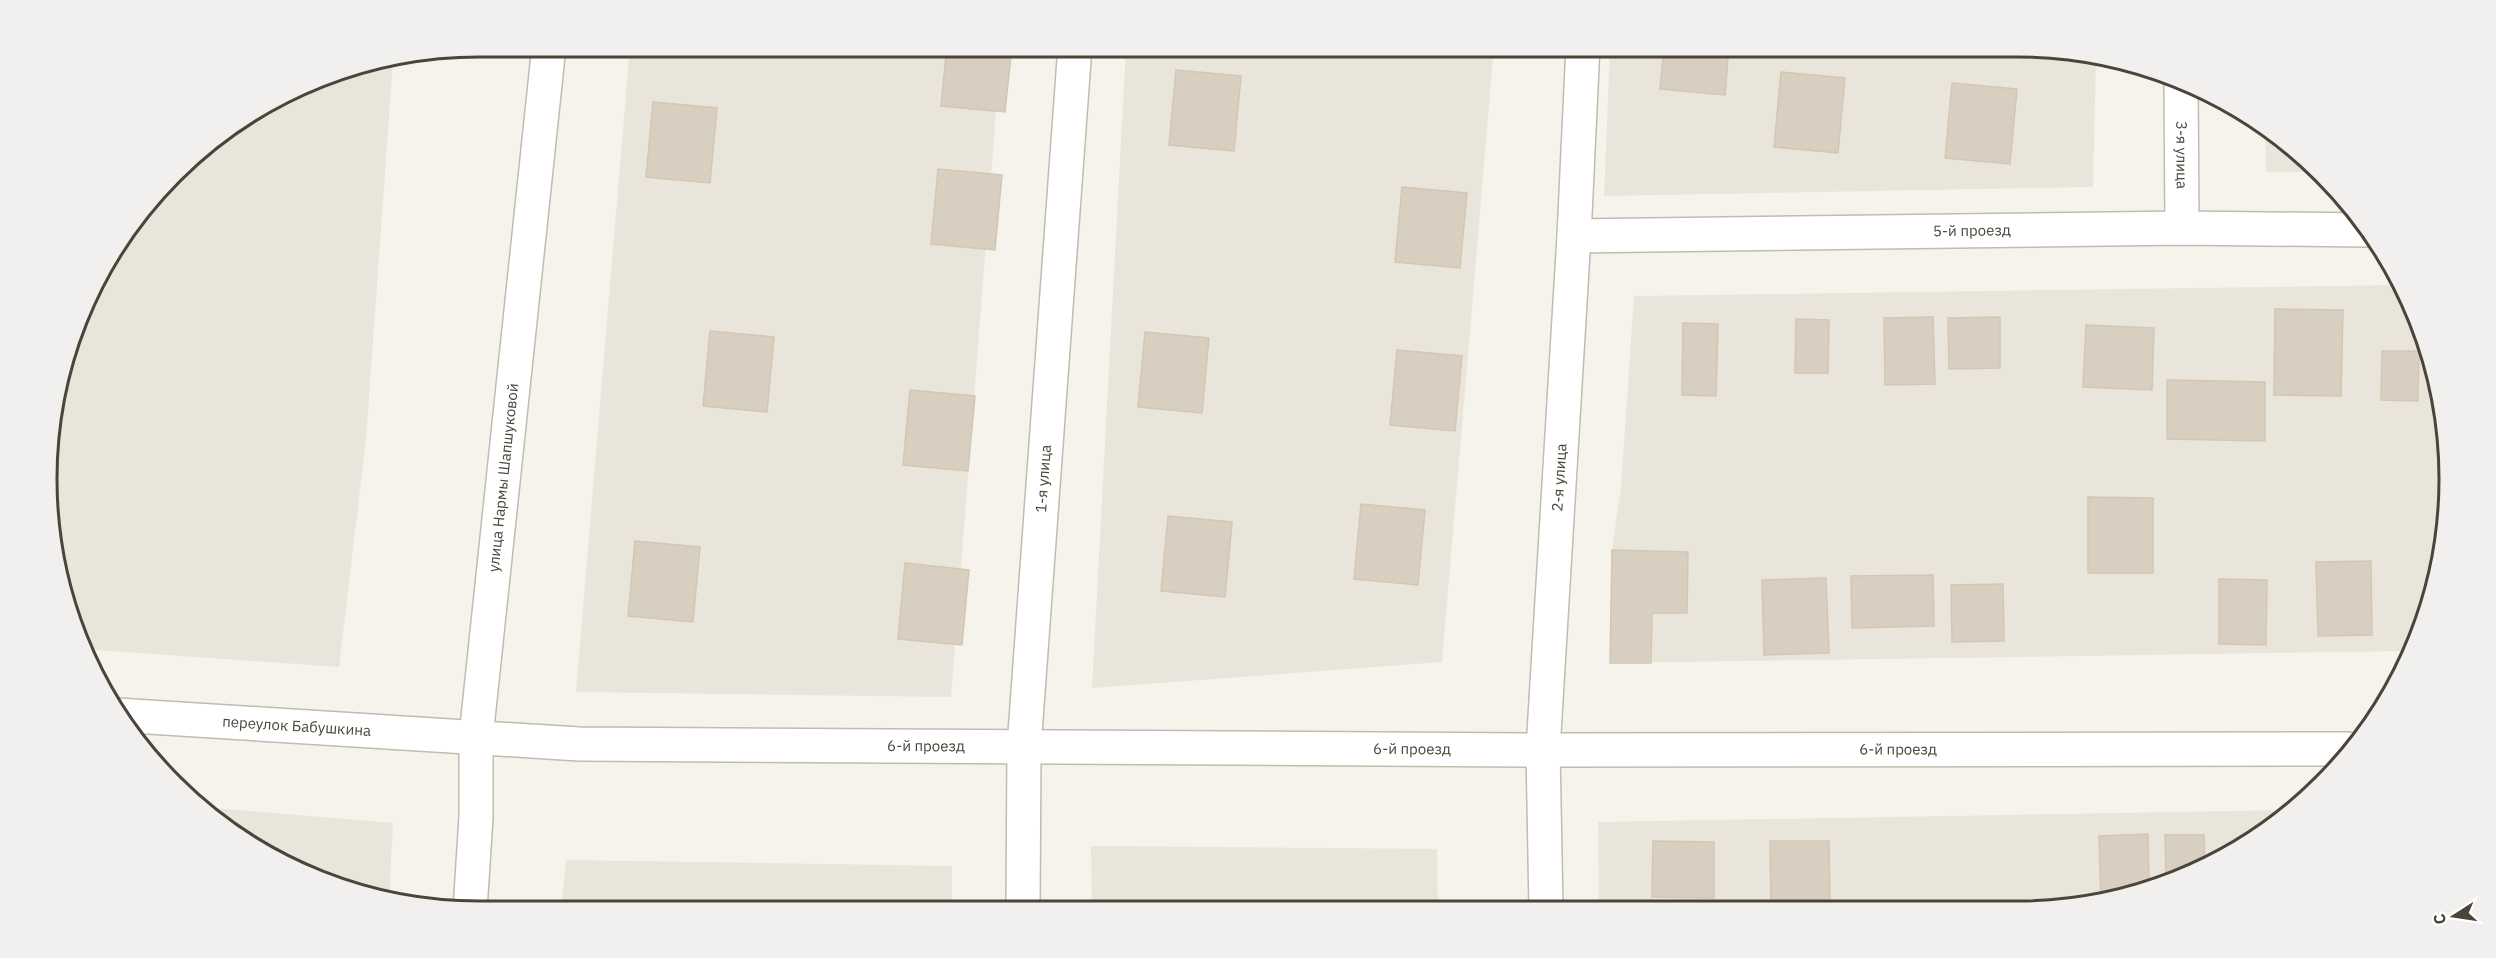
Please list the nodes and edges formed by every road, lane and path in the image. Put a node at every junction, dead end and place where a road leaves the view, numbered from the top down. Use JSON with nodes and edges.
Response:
{"nodes":[{"id":1,"x":548,"y":57,"type":"edge"},
{"id":2,"x":1074,"y":57,"type":"edge"},
{"id":3,"x":1582,"y":57,"type":"edge"},
{"id":4,"x":2181,"y":90,"type":"edge"},
{"id":5,"x":2182,"y":228,"type":"junction"},
{"id":6,"x":2357,"y":230,"type":"edge"},
{"id":7,"x":1574,"y":236,"type":"junction"},
{"id":8,"x":130,"y":716,"type":"edge"},
{"id":9,"x":476,"y":737,"type":"junction"},
{"id":10,"x":1024,"y":747,"type":"junction"},
{"id":11,"x":2341,"y":749,"type":"edge"},
{"id":12,"x":1543,"y":750,"type":"junction"},
{"id":13,"x":471,"y":901,"type":"edge"},
{"id":14,"x":1023,"y":901,"type":"edge"},
{"id":15,"x":1546,"y":901,"type":"edge"}],
"edges":[{"from":1,"to":9,"type":"street","name":"улица Нармы Шапшуковой"},
{"from":2,"to":10,"type":"street","name":"1-я улица"},
{"from":3,"to":7,"type":"street","name":"2-я улица"},
{"from":4,"to":5,"type":"street","name":"3-я улица"},
{"from":5,"to":6,"type":"street","name":"5-й проезд"},
{"from":5,"to":7,"type":"street","name":"5-й проезд"},
{"from":7,"to":12,"type":"street","name":"2-я улица"},
{"from":8,"to":9,"type":"street","name":"переулок Бабушкина"},
{"from":9,"to":10,"type":"street","name":"6-й проезд"},
{"from":9,"to":13,"type":"street","name":"улица Нармы Шапшуковой"},
{"from":10,"to":12,"type":"street","name":"6-й проезд"},
{"from":10,"to":14,"type":"street","name":"1-я улица"},
{"from":11,"to":12,"type":"street","name":"6-й проезд"},
{"from":12,"to":15,"type":"street","name":"2-я улица"}]}
